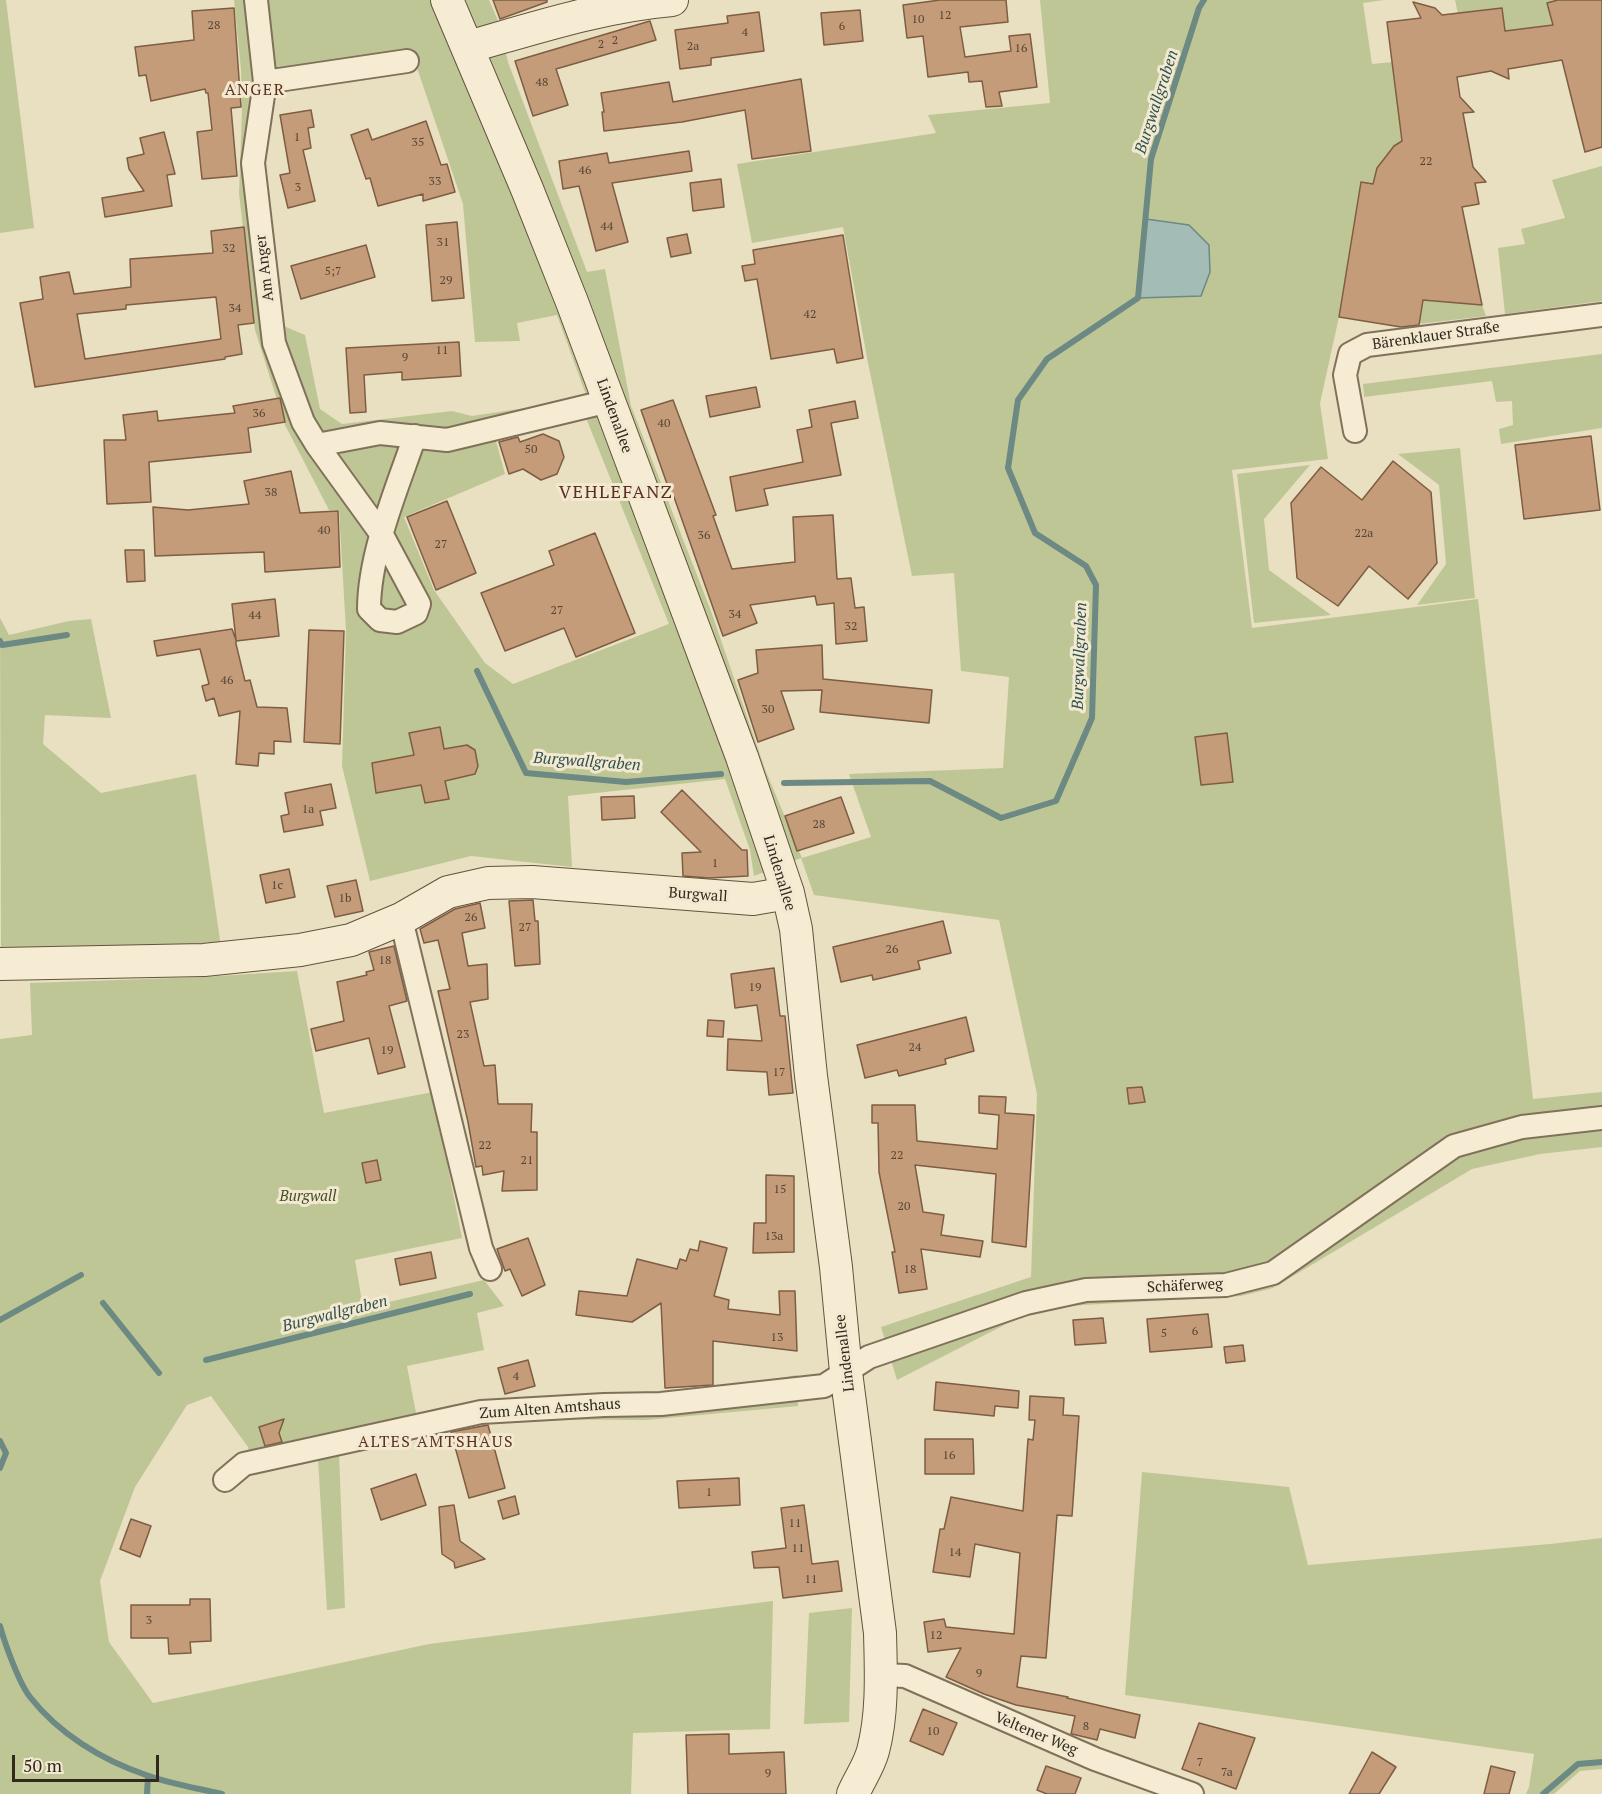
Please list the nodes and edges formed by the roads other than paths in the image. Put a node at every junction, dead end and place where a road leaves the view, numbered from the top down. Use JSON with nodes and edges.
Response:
{"nodes":[{"id":1,"x":256,"y":0,"type":"edge"},
{"id":2,"x":447,"y":0,"type":"edge"},
{"id":3,"x":672,"y":0,"type":"edge"},
{"id":4,"x":468,"y":46,"type":"junction"},
{"id":5,"x":406,"y":61,"type":"dead end"},
{"id":6,"x":265,"y":82,"type":"junction"},
{"id":7,"x":1602,"y":315,"type":"edge"},
{"id":8,"x":609,"y":401,"type":"junction"},
{"id":9,"x":1355,"y":431,"type":"dead end"},
{"id":10,"x":415,"y":436,"type":"junction"},
{"id":11,"x":317,"y":445,"type":"junction"},
{"id":12,"x":788,"y":893,"type":"junction"},
{"id":13,"x":400,"y":919,"type":"junction"},
{"id":14,"x":0,"y":964,"type":"edge"},
{"id":15,"x":1602,"y":1118,"type":"edge"},
{"id":16,"x":490,"y":1269,"type":"dead end"},
{"id":17,"x":846,"y":1372,"type":"junction"},
{"id":18,"x":225,"y":1480,"type":"dead end"},
{"id":19,"x":882,"y":1675,"type":"junction"},
{"id":20,"x":853,"y":1794,"type":"edge"},
{"id":21,"x":1192,"y":1794,"type":"edge"}],
"edges":[{"from":1,"to":6,"type":"street","name":"Am Anger"},
{"from":2,"to":4,"type":"main road","name":"Lindenallee"},
{"from":3,"to":4,"type":"main road"},
{"from":4,"to":8,"type":"main road","name":"Lindenallee"},
{"from":5,"to":6,"type":"street"},
{"from":6,"to":11,"type":"street","name":"Am Anger"},
{"from":7,"to":9,"type":"street","name":"Bärenklauer Straße"},
{"from":8,"to":10,"type":"street"},
{"from":8,"to":12,"type":"main road","name":"Lindenallee"},
{"from":10,"to":11,"type":"street"},
{"from":10,"to":11,"type":"street","name":"Am Anger"},
{"from":12,"to":13,"type":"main road","name":"Burgwall"},
{"from":12,"to":17,"type":"main road","name":"Lindenallee"},
{"from":13,"to":14,"type":"main road","name":"Burgwall"},
{"from":13,"to":16,"type":"street"},
{"from":15,"to":17,"type":"street","name":"Schäferweg"},
{"from":17,"to":18,"type":"street","name":"Zum Alten Amtshaus"},
{"from":17,"to":19,"type":"main road","name":"Lindenallee"},
{"from":19,"to":20,"type":"main road","name":"Lindenallee"},
{"from":19,"to":21,"type":"street","name":"Veltener Weg"}]}
